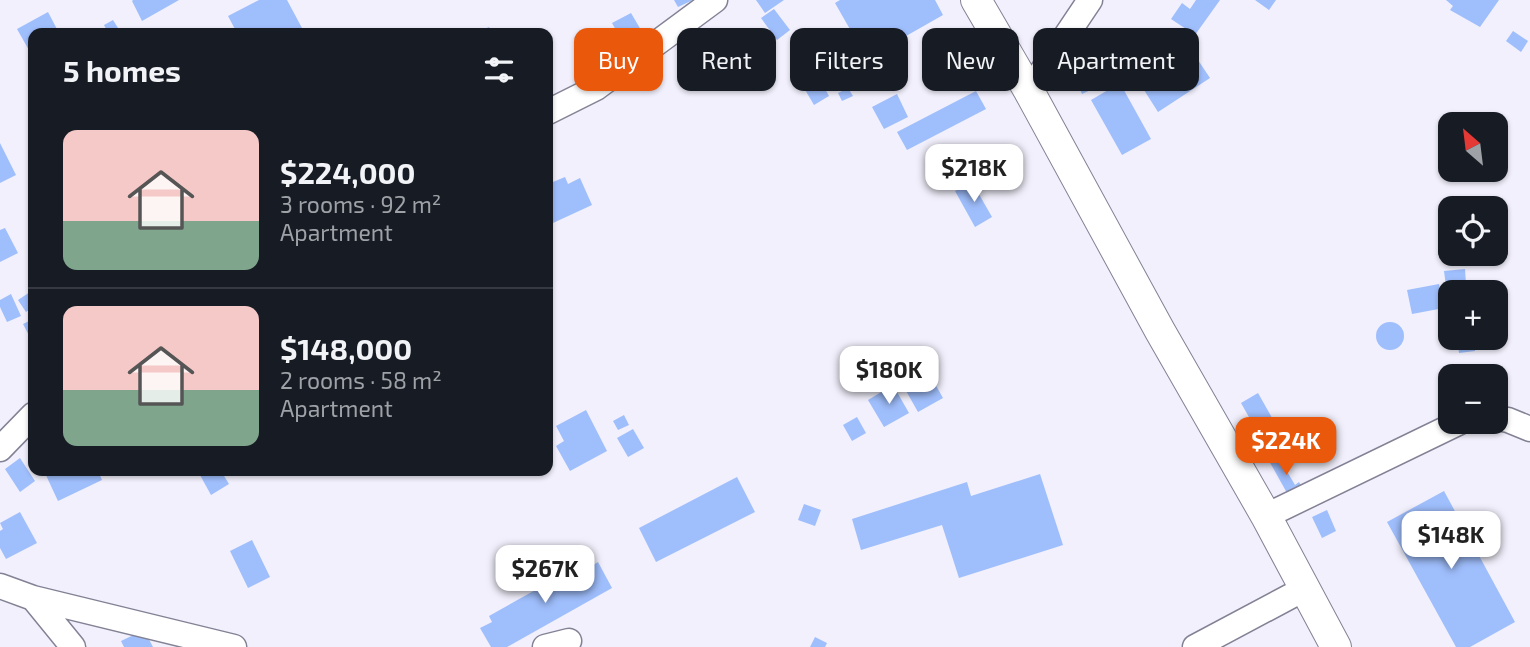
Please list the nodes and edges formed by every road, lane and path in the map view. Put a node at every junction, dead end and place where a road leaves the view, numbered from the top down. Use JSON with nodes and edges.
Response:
{"nodes":[{"id":1,"x":715,"y":0,"type":"edge"},
{"id":2,"x":976,"y":0,"type":"edge"},
{"id":3,"x":1090,"y":0,"type":"edge"},
{"id":4,"x":1029,"y":91,"type":"junction"},
{"id":5,"x":553,"y":110,"type":"edge"},
{"id":6,"x":28,"y":420,"type":"edge"},
{"id":7,"x":1508,"y":420,"type":"edge"},
{"id":8,"x":1530,"y":429,"type":"edge"},
{"id":9,"x":1438,"y":433,"type":"edge"},
{"id":10,"x":0,"y":449,"type":"edge"},
{"id":11,"x":1266,"y":516,"type":"junction"},
{"id":12,"x":0,"y":586,"type":"edge"},
{"id":13,"x":1304,"y":589,"type":"junction"},
{"id":14,"x":33,"y":597,"type":"junction"},
{"id":15,"x":569,"y":641,"type":"dead end"},
{"id":16,"x":73,"y":647,"type":"edge"},
{"id":17,"x":234,"y":647,"type":"edge"},
{"id":18,"x":545,"y":647,"type":"edge"},
{"id":19,"x":1195,"y":647,"type":"edge"},
{"id":20,"x":1336,"y":647,"type":"edge"}],
"edges":[{"from":1,"to":5,"type":"street"},
{"from":2,"to":4,"type":"main road"},
{"from":3,"to":4,"type":"street"},
{"from":4,"to":11,"type":"main road"},
{"from":6,"to":10,"type":"street"},
{"from":7,"to":8,"type":"street"},
{"from":9,"to":11,"type":"street"},
{"from":11,"to":13,"type":"main road"},
{"from":12,"to":14,"type":"street"},
{"from":13,"to":19,"type":"street"},
{"from":13,"to":20,"type":"main road"},
{"from":14,"to":16,"type":"street"},
{"from":14,"to":17,"type":"street"},
{"from":15,"to":18,"type":"street"}]}
